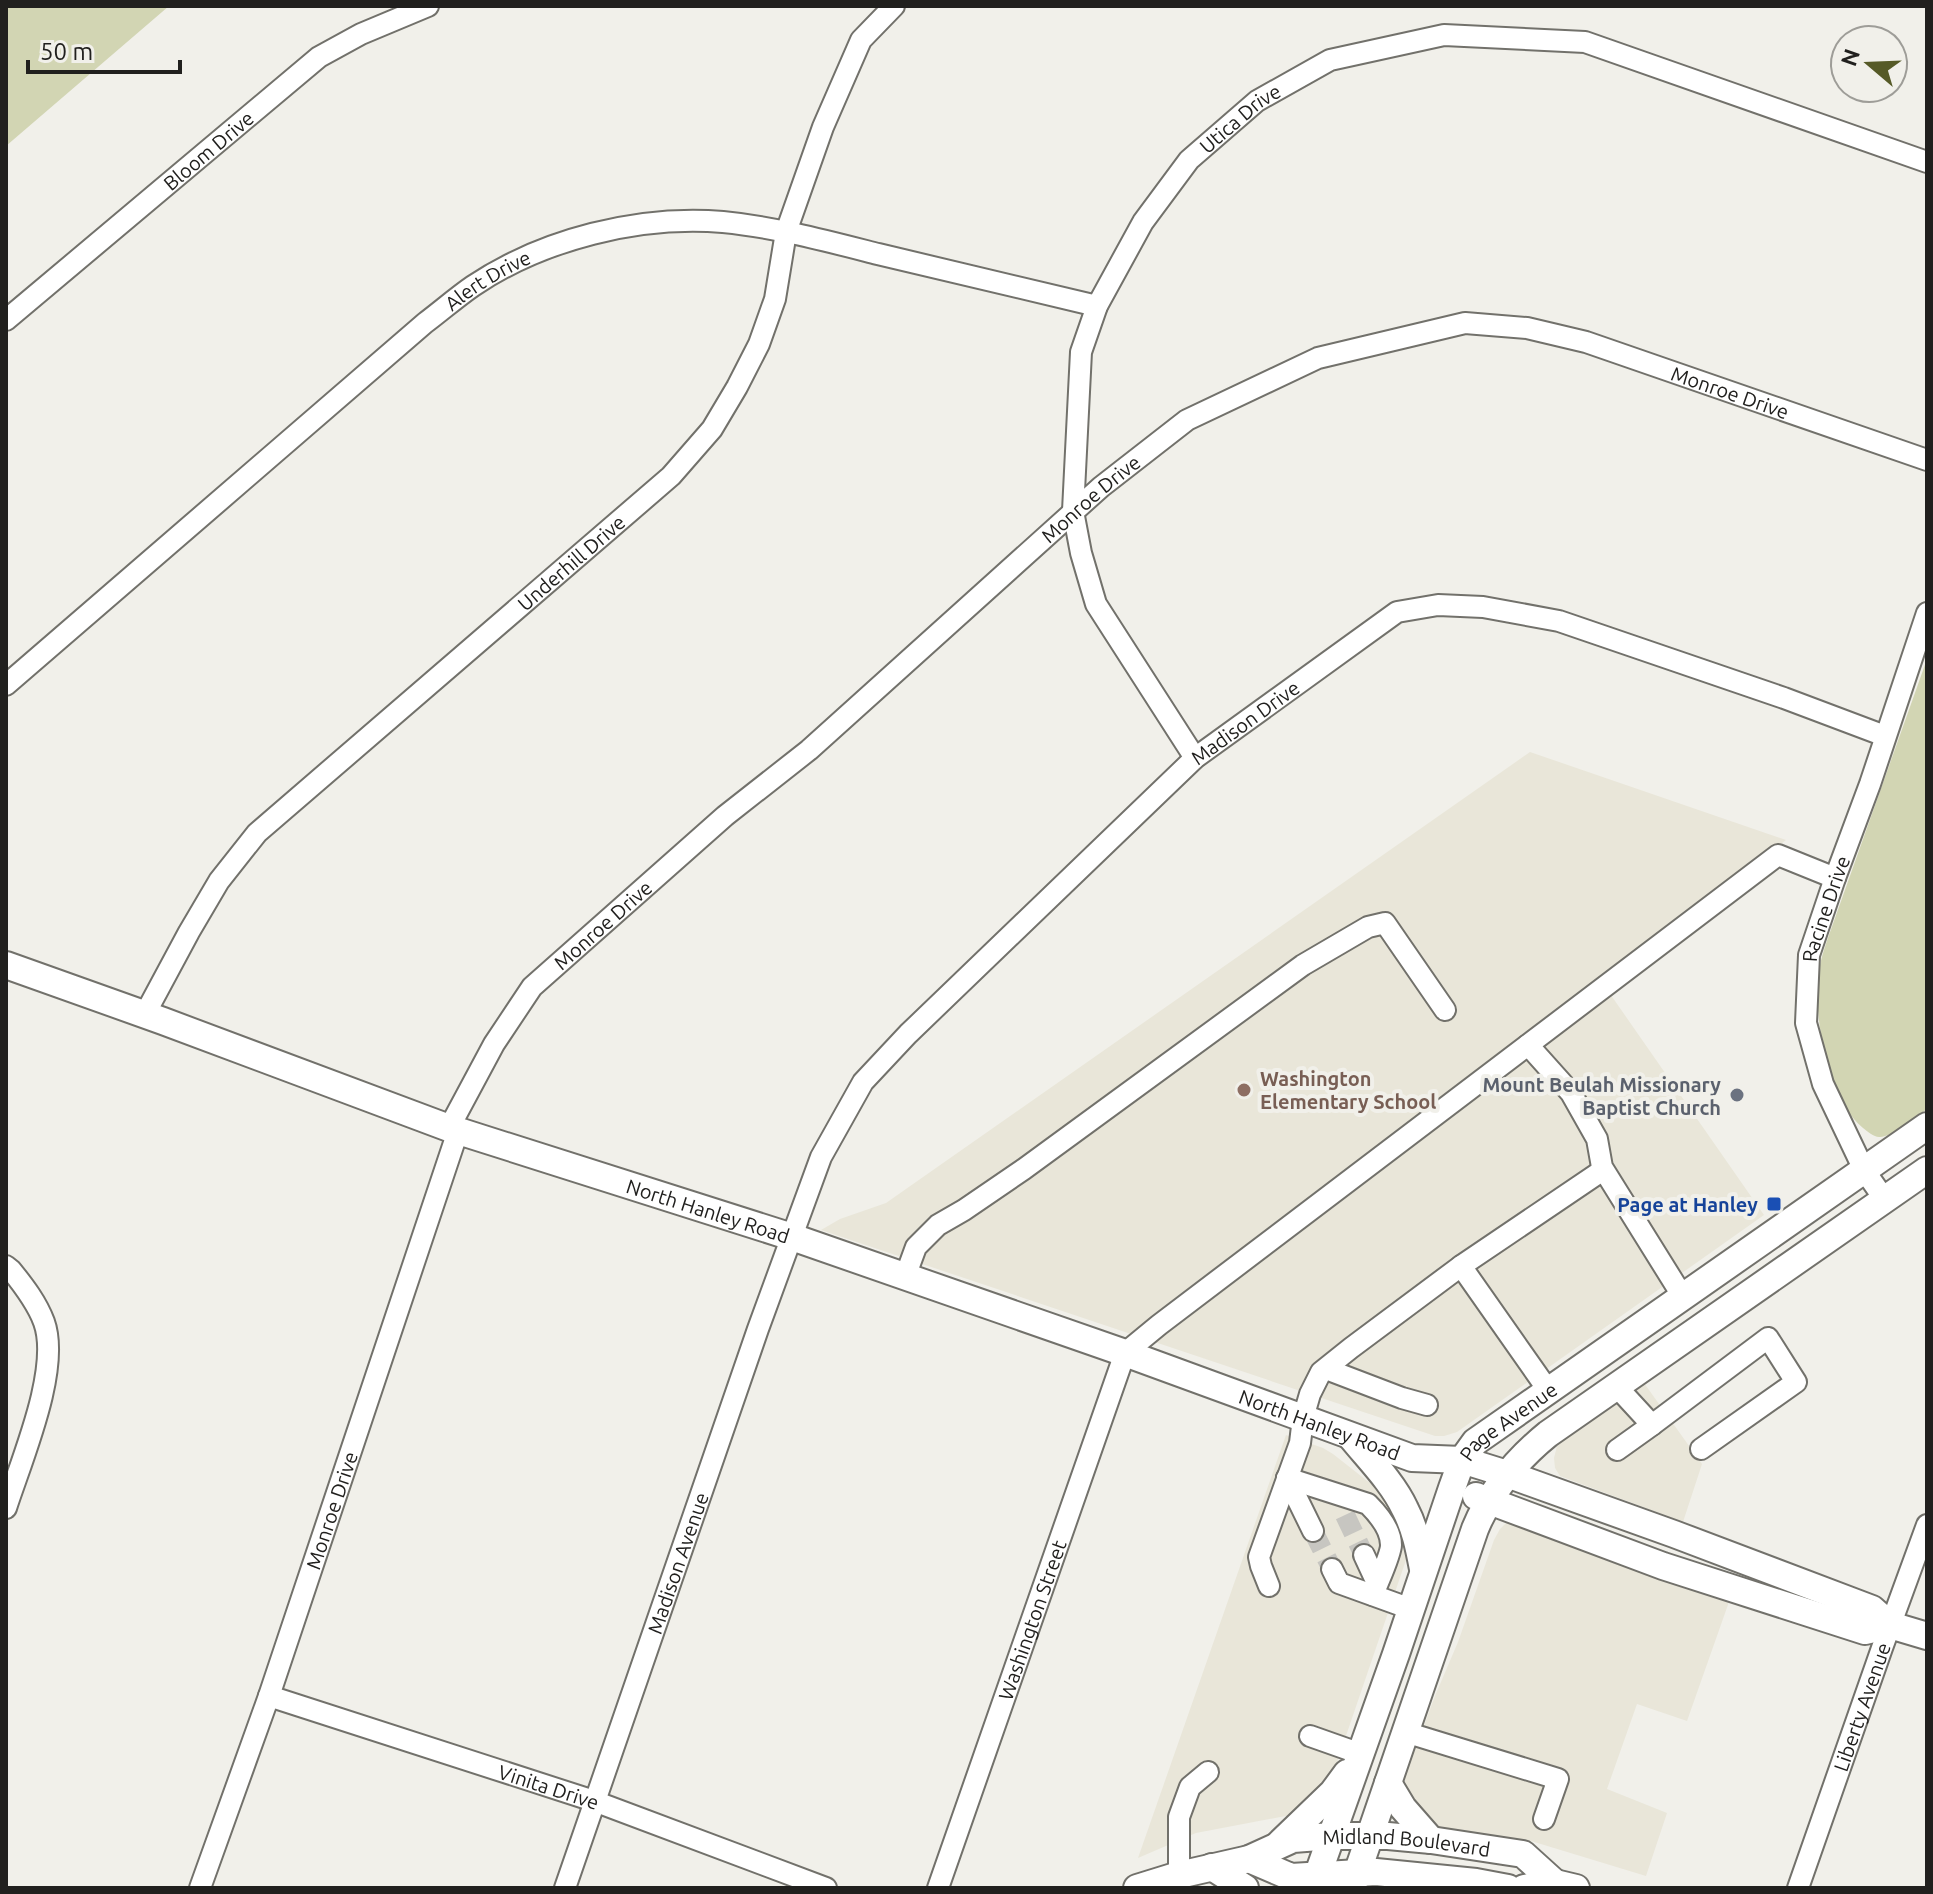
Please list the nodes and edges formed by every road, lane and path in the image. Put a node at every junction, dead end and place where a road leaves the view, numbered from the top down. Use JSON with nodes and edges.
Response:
{"nodes":[{"id":1,"x":428,"y":6,"type":"edge"},
{"id":2,"x":871,"y":6,"type":"edge"},
{"id":3,"x":894,"y":6,"type":"edge"},
{"id":4,"x":870,"y":31,"type":"junction"},
{"id":5,"x":1927,"y":162,"type":"edge"},
{"id":6,"x":786,"y":232,"type":"junction"},
{"id":7,"x":1097,"y":306,"type":"junction"},
{"id":8,"x":6,"y":320,"type":"edge"},
{"id":9,"x":1927,"y":460,"type":"edge"},
{"id":10,"x":1073,"y":511,"type":"junction"},
{"id":11,"x":1927,"y":613,"type":"edge"},
{"id":12,"x":6,"y":685,"type":"edge"},
{"id":13,"x":1885,"y":736,"type":"junction"},
{"id":14,"x":1195,"y":758,"type":"junction"},
{"id":15,"x":1835,"y":878,"type":"junction"},
{"id":16,"x":6,"y":965,"type":"edge"},
{"id":17,"x":1445,"y":1010,"type":"dead end"},
{"id":18,"x":145,"y":1014,"type":"junction"},
{"id":19,"x":1528,"y":1045,"type":"junction"},
{"id":20,"x":1927,"y":1126,"type":"edge"},
{"id":21,"x":454,"y":1130,"type":"junction"},
{"id":22,"x":1603,"y":1170,"type":"junction"},
{"id":23,"x":1864,"y":1170,"type":"junction"},
{"id":24,"x":1927,"y":1170,"type":"edge"},
{"id":25,"x":1885,"y":1200,"type":"junction"},
{"id":26,"x":792,"y":1237,"type":"junction"},
{"id":27,"x":6,"y":1266,"type":"edge"},
{"id":28,"x":1461,"y":1266,"type":"junction"},
{"id":29,"x":905,"y":1277,"type":"junction"},
{"id":30,"x":1683,"y":1297,"type":"junction"},
{"id":31,"x":1125,"y":1353,"type":"junction"},
{"id":32,"x":1326,"y":1369,"type":"junction"},
{"id":33,"x":1617,"y":1387,"type":"junction"},
{"id":34,"x":1548,"y":1390,"type":"junction"},
{"id":35,"x":1427,"y":1405,"type":"dead end"},
{"id":36,"x":1303,"y":1418,"type":"junction"},
{"id":37,"x":1652,"y":1425,"type":"junction"},
{"id":38,"x":1351,"y":1437,"type":"junction"},
{"id":39,"x":1701,"y":1449,"type":"dead end"},
{"id":40,"x":1617,"y":1450,"type":"dead end"},
{"id":41,"x":1412,"y":1458,"type":"junction"},
{"id":42,"x":1462,"y":1460,"type":"junction"},
{"id":43,"x":1507,"y":1474,"type":"junction"},
{"id":44,"x":1287,"y":1478,"type":"junction"},
{"id":45,"x":1452,"y":1488,"type":"junction"},
{"id":46,"x":1334,"y":1493,"type":"junction"},
{"id":47,"x":1501,"y":1505,"type":"junction"},
{"id":48,"x":6,"y":1508,"type":"edge"},
{"id":49,"x":1345,"y":1515,"type":"tunnel mouth"},
{"id":50,"x":1927,"y":1525,"type":"edge"},
{"id":51,"x":1313,"y":1531,"type":"tunnel mouth"},
{"id":52,"x":1364,"y":1555,"type":"tunnel mouth"},
{"id":53,"x":1332,"y":1569,"type":"tunnel mouth"},
{"id":54,"x":1423,"y":1569,"type":"junction"},
{"id":55,"x":1269,"y":1586,"type":"dead end"},
{"id":56,"x":1375,"y":1589,"type":"junction"},
{"id":57,"x":1411,"y":1609,"type":"junction"},
{"id":58,"x":1890,"y":1625,"type":"junction"},
{"id":59,"x":1927,"y":1636,"type":"edge"},
{"id":60,"x":269,"y":1696,"type":"junction"},
{"id":61,"x":1405,"y":1732,"type":"junction"},
{"id":62,"x":1310,"y":1736,"type":"dead end"},
{"id":63,"x":1361,"y":1754,"type":"junction"},
{"id":64,"x":1208,"y":1772,"type":"dead end"},
{"id":65,"x":1388,"y":1783,"type":"junction"},
{"id":66,"x":594,"y":1801,"type":"junction"},
{"id":67,"x":1544,"y":1819,"type":"dead end"},
{"id":68,"x":1332,"y":1836,"type":"junction"},
{"id":69,"x":1370,"y":1836,"type":"junction"},
{"id":70,"x":1431,"y":1840,"type":"junction"},
{"id":71,"x":1277,"y":1846,"type":"junction"},
{"id":72,"x":1249,"y":1859,"type":"junction"},
{"id":73,"x":1212,"y":1867,"type":"junction"},
{"id":74,"x":1179,"y":1875,"type":"junction"},
{"id":75,"x":1354,"y":1880,"type":"edge"},
{"id":76,"x":1406,"y":1881,"type":"edge"},
{"id":77,"x":1315,"y":1882,"type":"edge"},
{"id":78,"x":1446,"y":1883,"type":"edge"},
{"id":79,"x":1566,"y":1886,"type":"edge"},
{"id":80,"x":1141,"y":1887,"type":"edge"},
{"id":81,"x":200,"y":1888,"type":"edge"},
{"id":82,"x":565,"y":1888,"type":"edge"},
{"id":83,"x":826,"y":1888,"type":"edge"},
{"id":84,"x":938,"y":1888,"type":"edge"},
{"id":85,"x":1245,"y":1888,"type":"edge"},
{"id":86,"x":1508,"y":1888,"type":"edge"},
{"id":87,"x":1524,"y":1888,"type":"edge"},
{"id":88,"x":1798,"y":1888,"type":"edge"}],
"edges":[{"from":1,"to":8,"type":"street","name":"Bloom Drive"},
{"from":2,"to":4,"type":"street","name":"Underhill Drive"},
{"from":3,"to":4,"type":"street","name":"Underhill Drive"},
{"from":4,"to":6,"type":"street","name":"Underhill Drive"},
{"from":5,"to":7,"type":"street","name":"Utica Drive"},
{"from":6,"to":7,"type":"street","name":"Alert Drive"},
{"from":6,"to":12,"type":"street","name":"Alert Drive"},
{"from":6,"to":18,"type":"street","name":"Underhill Drive"},
{"from":7,"to":10,"type":"street","name":"Utica Drive"},
{"from":9,"to":10,"type":"street","name":"Monroe Drive"},
{"from":10,"to":14,"type":"street","name":"Utica Drive"},
{"from":10,"to":21,"type":"street","name":"Monroe Drive"},
{"from":11,"to":13,"type":"street","name":"Racine Drive"},
{"from":13,"to":14,"type":"street","name":"Madison Drive"},
{"from":13,"to":15,"type":"street","name":"Racine Drive"},
{"from":14,"to":26,"type":"street","name":"Madison Drive"},
{"from":15,"to":19,"type":"street"},
{"from":15,"to":23,"type":"street","name":"Racine Drive"},
{"from":16,"to":18,"type":"main road","name":"North Hanley Road"},
{"from":17,"to":29,"type":"street"},
{"from":18,"to":21,"type":"main road","name":"North Hanley Road"},
{"from":19,"to":22,"type":"street"},
{"from":19,"to":31,"type":"street"},
{"from":20,"to":23,"type":"main road","name":"Page Avenue"},
{"from":21,"to":26,"type":"main road","name":"North Hanley Road"},
{"from":21,"to":60,"type":"street","name":"Monroe Drive"},
{"from":22,"to":28,"type":"street"},
{"from":22,"to":30,"type":"street"},
{"from":23,"to":25,"type":"street","name":"Racine Drive"},
{"from":23,"to":30,"type":"main road","name":"Page Avenue"},
{"from":24,"to":25,"type":"main road","name":"Page Avenue"},
{"from":25,"to":33,"type":"main road","name":"Page Avenue"},
{"from":26,"to":29,"type":"main road","name":"North Hanley Road"},
{"from":26,"to":66,"type":"street","name":"Madison Avenue"},
{"from":27,"to":48,"type":"street"},
{"from":28,"to":32,"type":"street"},
{"from":28,"to":34,"type":"street"},
{"from":29,"to":31,"type":"main road","name":"North Hanley Road"},
{"from":30,"to":34,"type":"main road","name":"Page Avenue"},
{"from":31,"to":36,"type":"main road","name":"North Hanley Road"},
{"from":31,"to":84,"type":"street","name":"Washington Street"},
{"from":32,"to":35,"type":"street"},
{"from":32,"to":36,"type":"street"},
{"from":33,"to":37,"type":"street"},
{"from":33,"to":43,"type":"main road","name":"Page Avenue"},
{"from":34,"to":42,"type":"main road","name":"Page Avenue"},
{"from":34,"to":43,"type":"main road"},
{"from":36,"to":38,"type":"main road","name":"North Hanley Road"},
{"from":36,"to":44,"type":"street"},
{"from":37,"to":39,"type":"street"},
{"from":37,"to":40,"type":"street"},
{"from":38,"to":41,"type":"main road","name":"North Hanley Road"},
{"from":38,"to":54,"type":"main road"},
{"from":41,"to":42,"type":"main road","name":"North Hanley Road"},
{"from":41,"to":45,"type":"main road","name":"North Hanley Road"},
{"from":42,"to":43,"type":"main road","name":"North Hanley Road"},
{"from":42,"to":45,"type":"main road","name":"Page Avenue"},
{"from":43,"to":47,"type":"main road","name":"Page Avenue"},
{"from":43,"to":58,"type":"main road","name":"North Hanley Road"},
{"from":44,"to":46,"type":"street"},
{"from":44,"to":51,"type":"street"},
{"from":44,"to":55,"type":"street"},
{"from":45,"to":47,"type":"main road","name":"North Hanley Road"},
{"from":45,"to":54,"type":"main road","name":"Page Avenue"},
{"from":46,"to":49,"type":"street"},
{"from":46,"to":56,"type":"street"},
{"from":47,"to":58,"type":"main road","name":"North Hanley Road"},
{"from":47,"to":61,"type":"main road","name":"Page Avenue"},
{"from":50,"to":58,"type":"street","name":"Liberty Avenue"},
{"from":52,"to":56,"type":"street"},
{"from":53,"to":56,"type":"street"},
{"from":54,"to":57,"type":"main road","name":"Page Avenue"},
{"from":56,"to":57,"type":"street"},
{"from":57,"to":63,"type":"main road","name":"Page Avenue"},
{"from":58,"to":59,"type":"main road","name":"North Hanley Road"},
{"from":58,"to":88,"type":"street","name":"Liberty Avenue"},
{"from":60,"to":66,"type":"street","name":"Vinita Drive"},
{"from":60,"to":81,"type":"street","name":"Monroe Drive"},
{"from":61,"to":65,"type":"main road","name":"Page Avenue"},
{"from":61,"to":67,"type":"street"},
{"from":62,"to":63,"type":"street"},
{"from":63,"to":68,"type":"main road","name":"Page Avenue"},
{"from":63,"to":71,"type":"main road"},
{"from":64,"to":74,"type":"street"},
{"from":65,"to":69,"type":"main road","name":"Page Avenue"},
{"from":65,"to":70,"type":"main road"},
{"from":66,"to":82,"type":"street","name":"Madison Avenue"},
{"from":66,"to":83,"type":"street","name":"Vinita Drive"},
{"from":68,"to":69,"type":"main road","name":"Midland Boulevard"},
{"from":68,"to":71,"type":"main road","name":"Midland Boulevard"},
{"from":68,"to":77,"type":"main road","name":"Page Avenue"},
{"from":69,"to":70,"type":"main road","name":"Midland Boulevard"},
{"from":69,"to":75,"type":"main road","name":"Page Avenue"},
{"from":70,"to":79,"type":"main road","name":"Midland Boulevard"},
{"from":71,"to":72,"type":"main road","name":"Midland Boulevard"},
{"from":72,"to":73,"type":"main road","name":"Midland Boulevard"},
{"from":72,"to":77,"type":"main road","name":"Midland Boulevard"},
{"from":73,"to":74,"type":"main road","name":"Midland Boulevard"},
{"from":73,"to":85,"type":"main road"},
{"from":74,"to":80,"type":"main road","name":"Midland Boulevard"},
{"from":75,"to":76,"type":"main road","name":"Midland Boulevard"},
{"from":75,"to":77,"type":"main road","name":"Midland Boulevard"},
{"from":76,"to":78,"type":"main road","name":"Midland Boulevard"},
{"from":78,"to":86,"type":"main road","name":"Midland Boulevard"},
{"from":79,"to":87,"type":"main road","name":"Midland Boulevard"}]}
